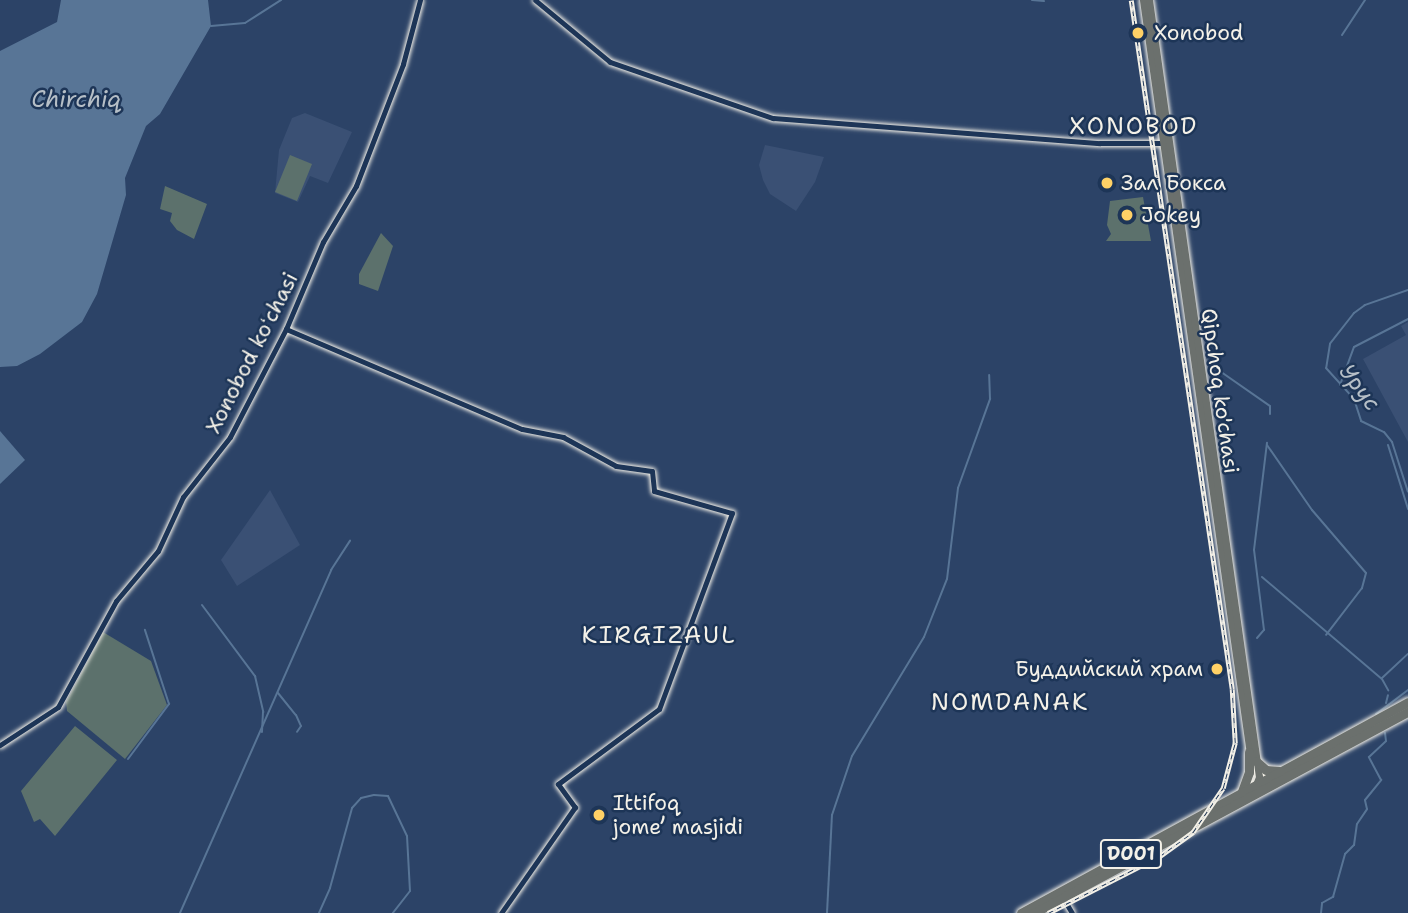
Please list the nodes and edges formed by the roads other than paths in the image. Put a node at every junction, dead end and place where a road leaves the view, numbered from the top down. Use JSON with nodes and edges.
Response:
{"nodes":[{"id":1,"x":420,"y":0,"type":"edge"},
{"id":2,"x":535,"y":0,"type":"edge"},
{"id":3,"x":1143,"y":0,"type":"edge"},
{"id":4,"x":1149,"y":0,"type":"edge"},
{"id":5,"x":1163,"y":144,"type":"junction"},
{"id":6,"x":286,"y":329,"type":"junction"},
{"id":7,"x":1239,"y":664,"type":"junction"},
{"id":8,"x":1408,"y":702,"type":"edge"},
{"id":9,"x":1408,"y":712,"type":"edge"},
{"id":10,"x":1340,"y":744,"type":"junction"},
{"id":11,"x":0,"y":745,"type":"edge"},
{"id":12,"x":1249,"y":752,"type":"junction"},
{"id":13,"x":1256,"y":761,"type":"junction"},
{"id":14,"x":1284,"y":770,"type":"junction"},
{"id":15,"x":1260,"y":788,"type":"junction"},
{"id":16,"x":1244,"y":795,"type":"junction"},
{"id":17,"x":1062,"y":898,"type":"junction"},
{"id":18,"x":501,"y":913,"type":"edge"},
{"id":19,"x":1021,"y":913,"type":"edge"},
{"id":20,"x":1034,"y":913,"type":"edge"},
{"id":21,"x":1072,"y":913,"type":"edge"}],
"edges":[{"from":1,"to":6,"type":"street","name":"Xonobod koʻchasi"},
{"from":2,"to":5,"type":"street"},
{"from":3,"to":5,"type":"main road","name":"Qipchoq ko'chasi"},
{"from":4,"to":5,"type":"main road","name":"Qipchoq ko'chasi"},
{"from":5,"to":7,"type":"main road","name":"Qipchoq ko'chasi"},
{"from":6,"to":11,"type":"street","name":"Xonobod koʻchasi"},
{"from":6,"to":18,"type":"street"},
{"from":7,"to":12,"type":"main road","name":"Qipchoq ko'chasi"},
{"from":7,"to":13,"type":"main road","name":"Qipchoq ko'chasi"},
{"from":8,"to":10,"type":"highway","number":"D001"},
{"from":9,"to":10,"type":"highway","number":"D001"},
{"from":10,"to":14,"type":"highway","number":"D001"},
{"from":10,"to":15,"type":"highway","number":"D001"},
{"from":12,"to":15,"type":"main road","name":"Qipchoq ko'chasi"},
{"from":12,"to":16,"type":"highway"},
{"from":13,"to":14,"type":"highway"},
{"from":13,"to":15,"type":"main road","name":"Qipchoq ko'chasi"},
{"from":14,"to":15,"type":"highway","number":"D001"},
{"from":15,"to":16,"type":"highway","number":"D001"},
{"from":16,"to":17,"type":"highway","number":"D001"},
{"from":16,"to":19,"type":"highway","number":"D001"},
{"from":17,"to":20,"type":"highway","number":"D001"},
{"from":17,"to":21,"type":"street"}]}
